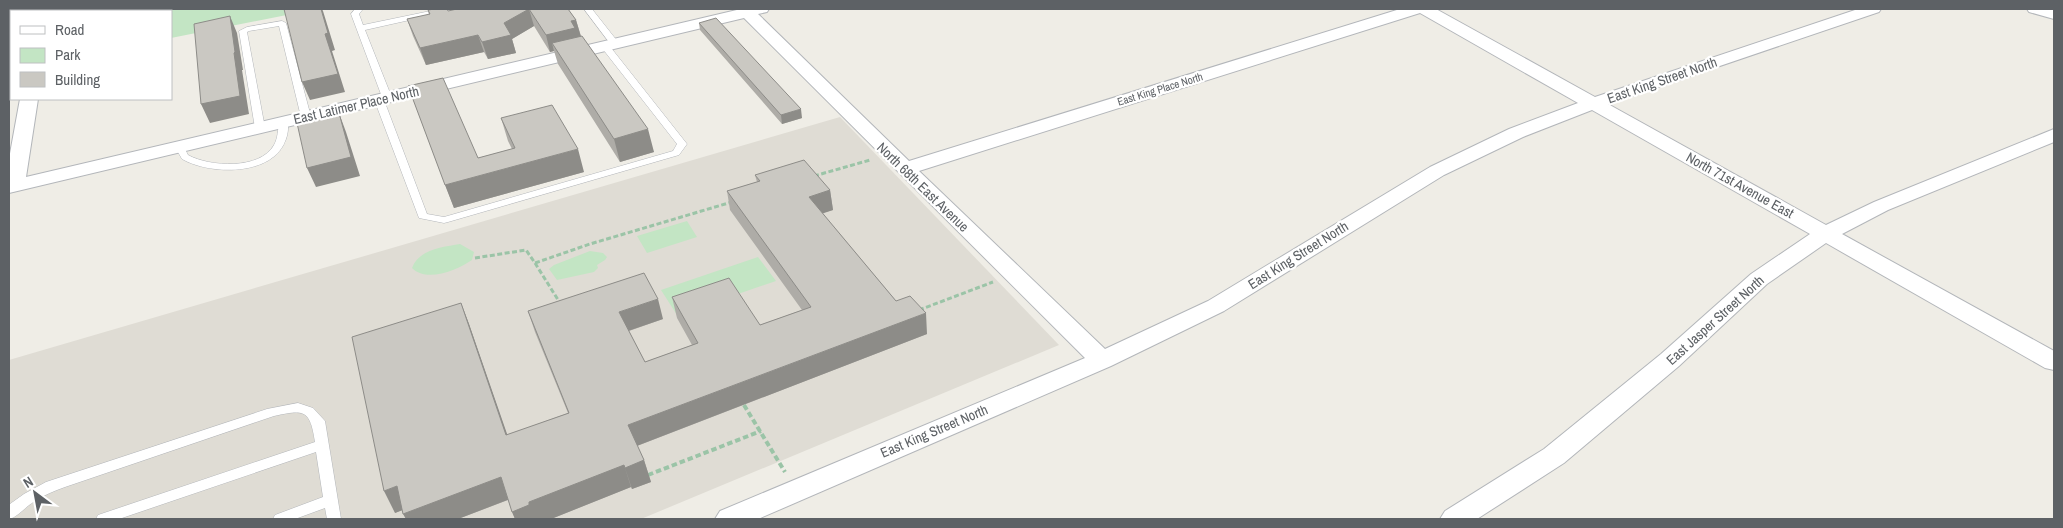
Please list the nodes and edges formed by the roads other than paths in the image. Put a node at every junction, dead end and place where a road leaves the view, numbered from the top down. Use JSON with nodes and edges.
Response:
{"nodes":[{"id":1,"x":359,"y":9,"type":"edge"},
{"id":2,"x":450,"y":9,"type":"edge"},
{"id":3,"x":588,"y":9,"type":"edge"},
{"id":4,"x":1415,"y":9,"type":"edge"},
{"id":5,"x":1425,"y":9,"type":"edge"},
{"id":6,"x":1873,"y":9,"type":"edge"},
{"id":7,"x":2035,"y":9,"type":"edge"},
{"id":8,"x":754,"y":10,"type":"edge"},
{"id":9,"x":2054,"y":14,"type":"edge"},
{"id":10,"x":361,"y":28,"type":"junction"},
{"id":11,"x":610,"y":45,"type":"junction"},
{"id":12,"x":383,"y":98,"type":"junction"},
{"id":13,"x":30,"y":100,"type":"edge"},
{"id":14,"x":1594,"y":103,"type":"junction"},
{"id":15,"x":306,"y":117,"type":"junction"},
{"id":16,"x":284,"y":122,"type":"junction"},
{"id":17,"x":260,"y":128,"type":"junction"},
{"id":18,"x":2054,"y":135,"type":"edge"},
{"id":19,"x":180,"y":147,"type":"junction"},
{"id":20,"x":905,"y":169,"type":"junction"},
{"id":21,"x":11,"y":187,"type":"edge"},
{"id":22,"x":1826,"y":233,"type":"junction"},
{"id":23,"x":1102,"y":360,"type":"junction"},
{"id":24,"x":2054,"y":362,"type":"edge"},
{"id":25,"x":323,"y":444,"type":"junction"},
{"id":26,"x":331,"y":500,"type":"junction"},
{"id":27,"x":9,"y":514,"type":"edge"},
{"id":28,"x":103,"y":519,"type":"edge"},
{"id":29,"x":280,"y":519,"type":"edge"},
{"id":30,"x":334,"y":519,"type":"edge"},
{"id":31,"x":730,"y":519,"type":"edge"},
{"id":32,"x":1455,"y":519,"type":"edge"}],
"edges":[{"from":1,"to":10,"type":"lane"},
{"from":2,"to":10,"type":"lane"},
{"from":3,"to":11,"type":"lane"},
{"from":4,"to":20,"type":"street","name":"East King Place North"},
{"from":5,"to":14,"type":"street","name":"North 71st Avenue East"},
{"from":6,"to":14,"type":"street","name":"East King Street North"},
{"from":7,"to":9,"type":"street"},
{"from":8,"to":11,"type":"street","name":"East Latimer Place North"},
{"from":8,"to":20,"type":"street","name":"North 68th East Avenue"},
{"from":10,"to":12,"type":"lane"},
{"from":11,"to":12,"type":"street","name":"East Latimer Place North"},
{"from":11,"to":12,"type":"lane"},
{"from":12,"to":15,"type":"street","name":"East Latimer Place North"},
{"from":13,"to":21,"type":"street"},
{"from":14,"to":22,"type":"street","name":"North 71st Avenue East"},
{"from":14,"to":23,"type":"street","name":"East King Street North"},
{"from":15,"to":16,"type":"street","name":"East Latimer Place North"},
{"from":15,"to":17,"type":"lane"},
{"from":16,"to":17,"type":"street","name":"East Latimer Place North"},
{"from":16,"to":19,"type":"lane"},
{"from":17,"to":19,"type":"street","name":"East Latimer Place North"},
{"from":18,"to":22,"type":"street","name":"East Jasper Street North"},
{"from":19,"to":21,"type":"street","name":"East Latimer Place North"},
{"from":20,"to":23,"type":"street","name":"North 68th East Avenue"},
{"from":22,"to":24,"type":"street","name":"North 71st Avenue East"},
{"from":22,"to":32,"type":"street","name":"East Jasper Street North"},
{"from":23,"to":31,"type":"street","name":"East King Street North"},
{"from":25,"to":26,"type":"lane"},
{"from":25,"to":27,"type":"lane"},
{"from":25,"to":28,"type":"lane"},
{"from":26,"to":29,"type":"lane"},
{"from":26,"to":30,"type":"lane"}]}
